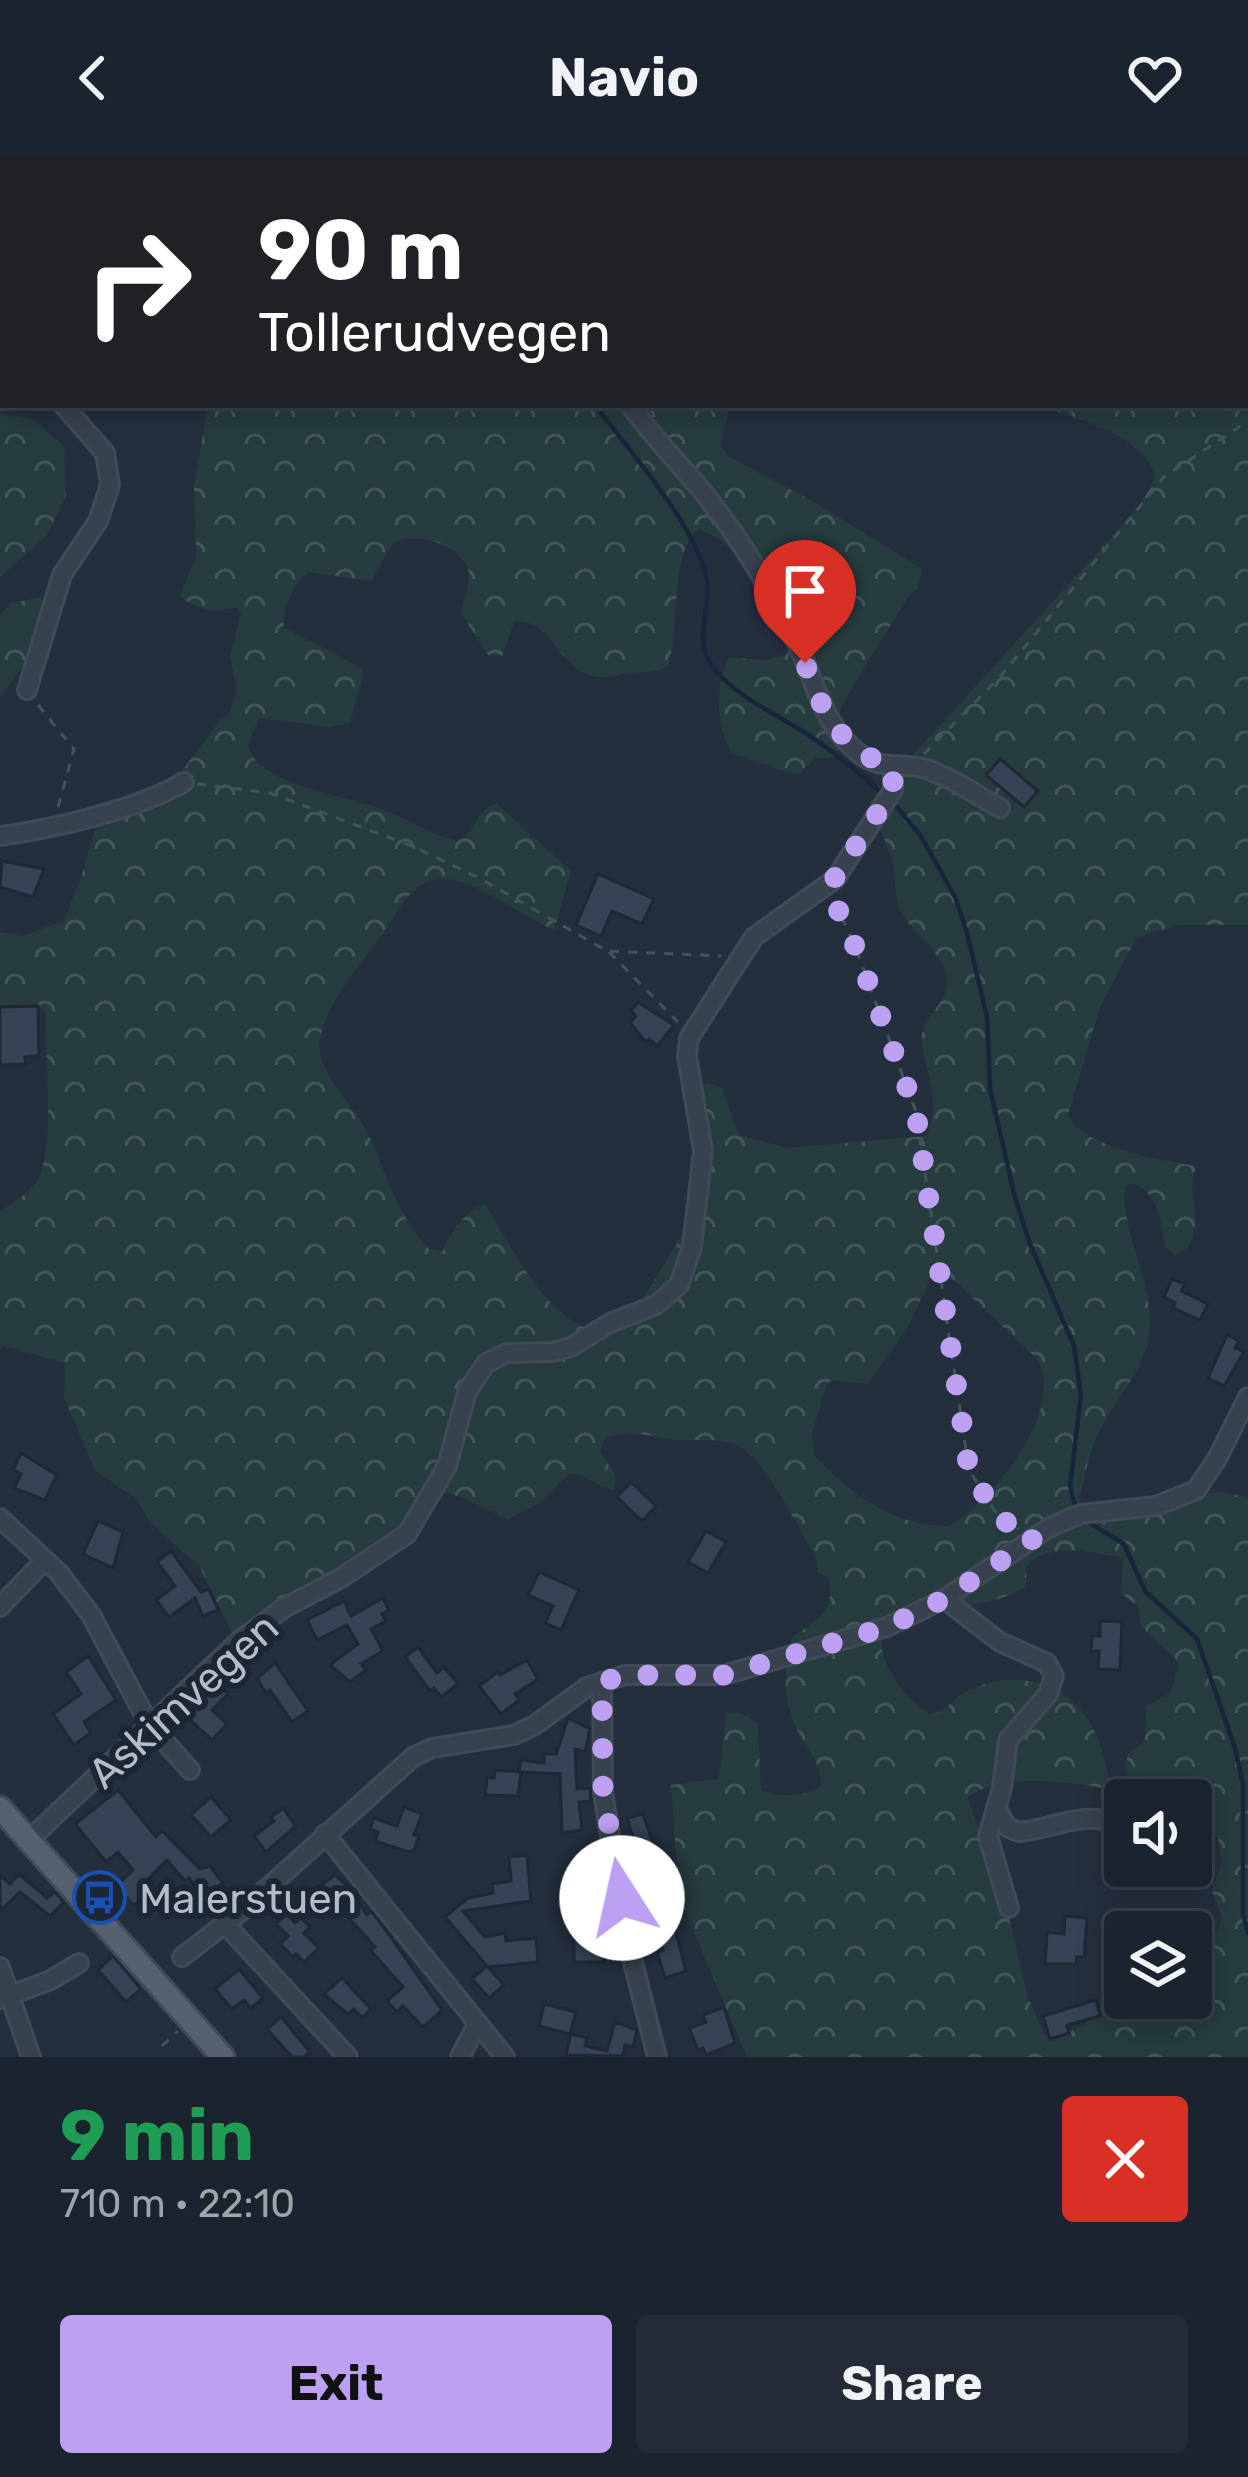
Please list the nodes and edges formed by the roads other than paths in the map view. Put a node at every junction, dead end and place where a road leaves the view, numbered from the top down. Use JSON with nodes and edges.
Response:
{"nodes":[{"id":1,"x":66,"y":408,"type":"edge"},
{"id":2,"x":632,"y":408,"type":"edge"},
{"id":3,"x":27,"y":690,"type":"road end"},
{"id":4,"x":901,"y":768,"type":"junction"},
{"id":5,"x":184,"y":782,"type":"road end"},
{"id":6,"x":1000,"y":808,"type":"dead end"},
{"id":7,"x":0,"y":836,"type":"edge"},
{"id":8,"x":1248,"y":1397,"type":"edge"},
{"id":9,"x":0,"y":1518,"type":"edge"},
{"id":10,"x":45,"y":1560,"type":"junction"},
{"id":11,"x":944,"y":1599,"type":"junction"},
{"id":12,"x":0,"y":1607,"type":"edge"},
{"id":13,"x":602,"y":1682,"type":"junction"},
{"id":14,"x":149,"y":1724,"type":"junction"},
{"id":15,"x":190,"y":1770,"type":"dead end"},
{"id":16,"x":996,"y":1807,"type":"junction"},
{"id":17,"x":0,"y":1808,"type":"edge"},
{"id":18,"x":1104,"y":1819,"type":"edge"},
{"id":19,"x":325,"y":1834,"type":"junction"},
{"id":20,"x":29,"y":1840,"type":"junction"},
{"id":21,"x":1009,"y":1909,"type":"dead end"},
{"id":22,"x":225,"y":1924,"type":"junction"},
{"id":23,"x":182,"y":1957,"type":"dead end"},
{"id":24,"x":79,"y":1963,"type":"dead end"},
{"id":25,"x":0,"y":1967,"type":"edge"},
{"id":26,"x":6,"y":1996,"type":"edge"},
{"id":27,"x":478,"y":2023,"type":"junction"},
{"id":28,"x":31,"y":2057,"type":"edge"},
{"id":29,"x":223,"y":2057,"type":"edge"},
{"id":30,"x":348,"y":2057,"type":"edge"},
{"id":31,"x":460,"y":2057,"type":"edge"},
{"id":32,"x":505,"y":2057,"type":"edge"},
{"id":33,"x":658,"y":2057,"type":"edge"}],
"edges":[{"from":1,"to":3,"type":"street"},
{"from":2,"to":4,"type":"street"},
{"from":4,"to":6,"type":"street"},
{"from":4,"to":14,"type":"street","name":"Askimvegen"},
{"from":5,"to":7,"type":"street"},
{"from":8,"to":11,"type":"street"},
{"from":9,"to":10,"type":"street"},
{"from":10,"to":12,"type":"street"},
{"from":10,"to":14,"type":"street"},
{"from":11,"to":13,"type":"street"},
{"from":11,"to":16,"type":"street"},
{"from":13,"to":19,"type":"street"},
{"from":13,"to":33,"type":"street"},
{"from":14,"to":15,"type":"street"},
{"from":14,"to":20,"type":"street","name":"Askimvegen"},
{"from":16,"to":18,"type":"street"},
{"from":16,"to":21,"type":"street"},
{"from":17,"to":20,"type":"main road"},
{"from":19,"to":22,"type":"street"},
{"from":19,"to":27,"type":"street"},
{"from":20,"to":29,"type":"main road"},
{"from":22,"to":23,"type":"street"},
{"from":22,"to":30,"type":"street"},
{"from":24,"to":26,"type":"street"},
{"from":25,"to":26,"type":"street"},
{"from":26,"to":28,"type":"street"},
{"from":27,"to":31,"type":"street"},
{"from":27,"to":32,"type":"street"}]}
